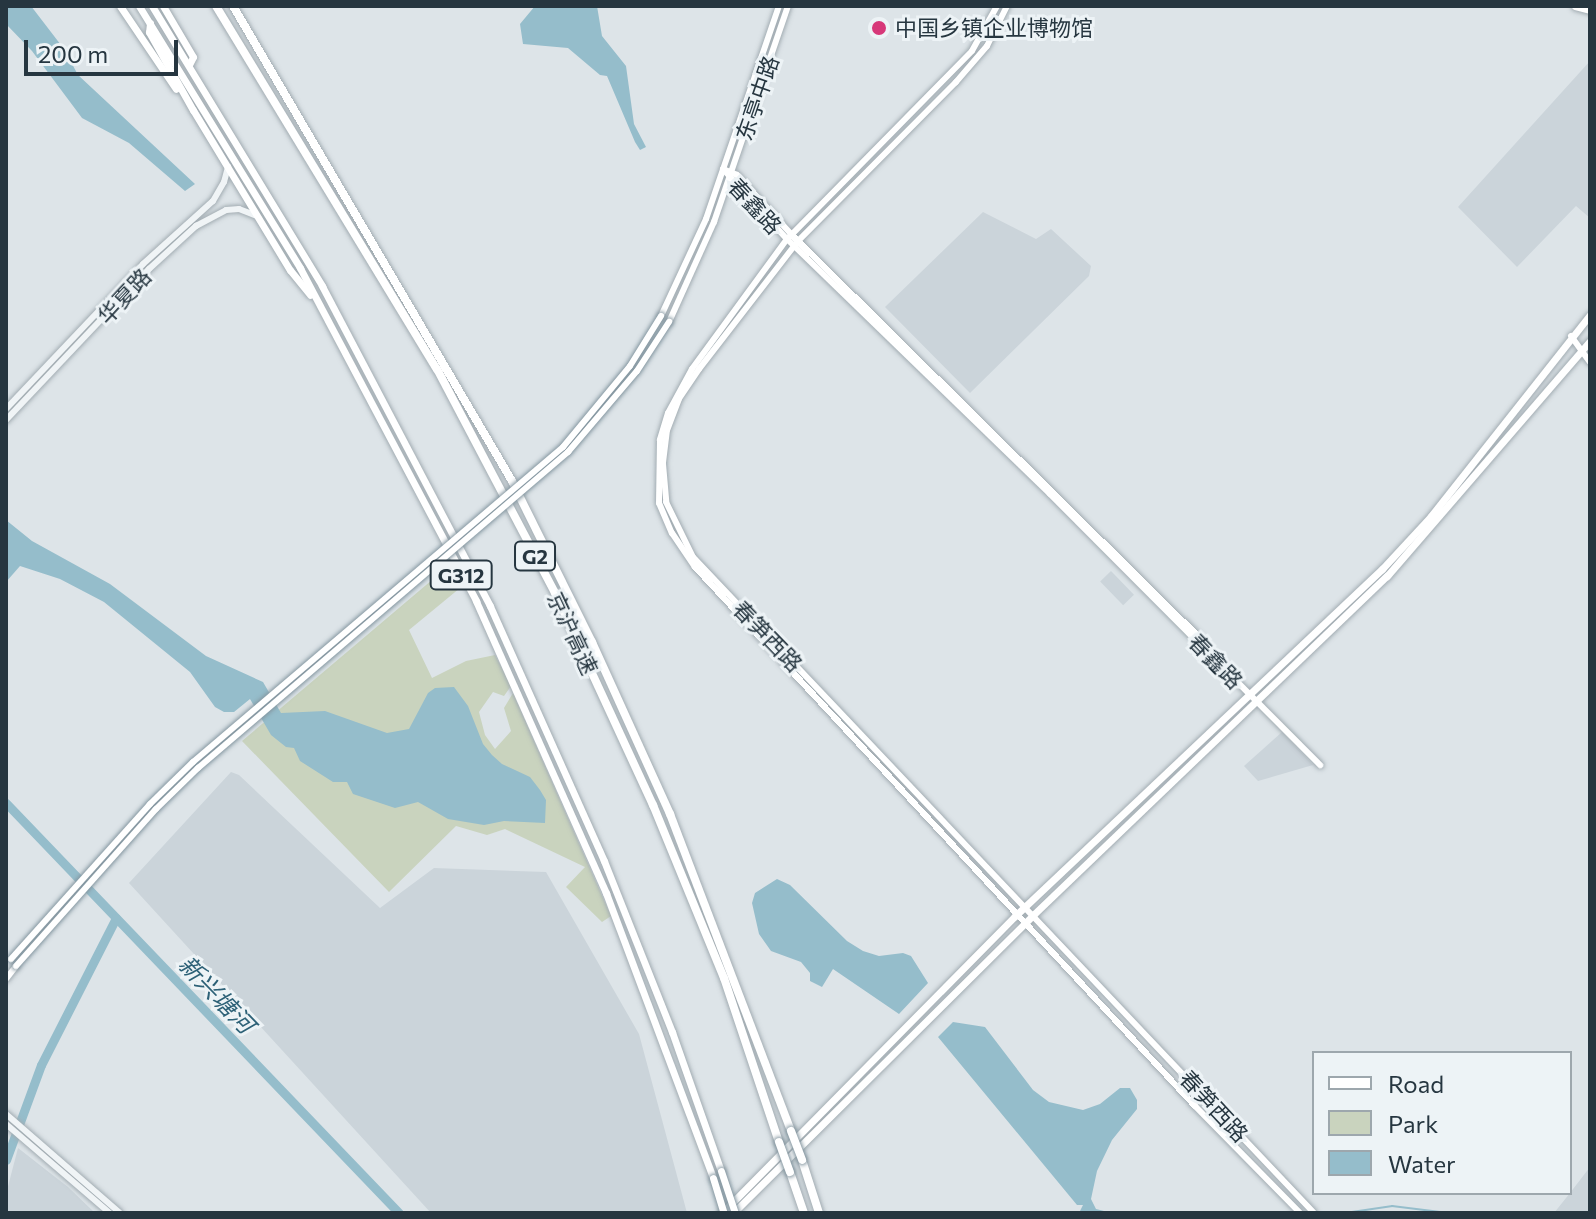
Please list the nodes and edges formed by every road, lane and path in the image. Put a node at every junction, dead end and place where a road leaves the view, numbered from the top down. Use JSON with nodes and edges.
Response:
{"nodes":[{"id":1,"x":122,"y":6,"type":"edge"},
{"id":2,"x":139,"y":6,"type":"edge"},
{"id":3,"x":152,"y":6,"type":"edge"},
{"id":4,"x":163,"y":6,"type":"edge"},
{"id":5,"x":216,"y":6,"type":"edge"},
{"id":6,"x":233,"y":6,"type":"edge"},
{"id":7,"x":779,"y":6,"type":"edge"},
{"id":8,"x":788,"y":6,"type":"edge"},
{"id":9,"x":997,"y":6,"type":"edge"},
{"id":10,"x":1007,"y":6,"type":"edge"},
{"id":11,"x":1575,"y":6,"type":"edge"},
{"id":12,"x":1590,"y":10,"type":"edge"},
{"id":13,"x":150,"y":23,"type":"junction"},
{"id":14,"x":189,"y":65,"type":"junction"},
{"id":15,"x":193,"y":110,"type":"junction"},
{"id":16,"x":228,"y":167,"type":"junction"},
{"id":17,"x":723,"y":169,"type":"junction"},
{"id":18,"x":732,"y":171,"type":"junction"},
{"id":19,"x":729,"y":180,"type":"junction"},
{"id":20,"x":260,"y":218,"type":"junction"},
{"id":21,"x":789,"y":237,"type":"junction"},
{"id":22,"x":796,"y":243,"type":"junction"},
{"id":23,"x":322,"y":309,"type":"junction"},
{"id":24,"x":1590,"y":315,"type":"edge"},
{"id":25,"x":1571,"y":336,"type":"junction"},
{"id":26,"x":1589,"y":343,"type":"edge"},
{"id":27,"x":1580,"y":353,"type":"junction"},
{"id":28,"x":1590,"y":362,"type":"edge"},
{"id":29,"x":6,"y":409,"type":"edge"},
{"id":30,"x":6,"y":420,"type":"edge"},
{"id":31,"x":1252,"y":696,"type":"junction"},
{"id":32,"x":1320,"y":765,"type":"dead end"},
{"id":33,"x":1026,"y":906,"type":"junction"},
{"id":34,"x":1034,"y":914,"type":"junction"},
{"id":35,"x":1017,"y":915,"type":"junction"},
{"id":36,"x":1025,"y":923,"type":"junction"},
{"id":37,"x":11,"y":963,"type":"edge"},
{"id":38,"x":6,"y":979,"type":"edge"},
{"id":39,"x":1186,"y":1077,"type":"junction"},
{"id":40,"x":1176,"y":1085,"type":"junction"},
{"id":41,"x":6,"y":1114,"type":"edge"},
{"id":42,"x":6,"y":1124,"type":"edge"},
{"id":43,"x":28,"y":1138,"type":"junction"},
{"id":44,"x":1298,"y":1210,"type":"edge"},
{"id":45,"x":1313,"y":1211,"type":"edge"},
{"id":46,"x":110,"y":1213,"type":"edge"},
{"id":47,"x":120,"y":1213,"type":"edge"},
{"id":48,"x":723,"y":1213,"type":"edge"},
{"id":49,"x":734,"y":1213,"type":"edge"},
{"id":50,"x":804,"y":1213,"type":"edge"},
{"id":51,"x":819,"y":1213,"type":"edge"}],
"edges":[{"from":1,"to":15,"type":"main road"},
{"from":2,"to":13,"type":"main road","number":"G312"},
{"from":3,"to":14,"type":"main road","number":"G312"},
{"from":4,"to":14,"type":"main road"},
{"from":5,"to":50,"type":"highway","name":"京沪高速","number":"G2","bridge":true},
{"from":6,"to":51,"type":"highway","name":"京沪高速","number":"G2","bridge":true},
{"from":7,"to":17,"type":"main road","name":"东亭中路"},
{"from":8,"to":18,"type":"main road","name":"东亭中路"},
{"from":9,"to":21,"type":"main road","name":"春笋西路"},
{"from":10,"to":22,"type":"main road","name":"春笋西路"},
{"from":11,"to":12,"type":"main road"},
{"from":13,"to":15,"type":"main road"},
{"from":13,"to":23,"type":"main road","number":"G312"},
{"from":14,"to":49,"type":"main road","number":"G312","bridge":true},
{"from":15,"to":16,"type":"main road"},
{"from":16,"to":20,"type":"main road"},
{"from":16,"to":29,"type":"street","name":"华夏路"},
{"from":17,"to":18,"type":"main road","name":"春鑫路"},
{"from":17,"to":19,"type":"main road","name":"春鑫路"},
{"from":17,"to":37,"type":"main road","name":"东亭中路","bridge":true},
{"from":18,"to":19,"type":"main road","name":"东亭中路"},
{"from":18,"to":21,"type":"main road","name":"春鑫路"},
{"from":19,"to":21,"type":"main road","name":"春鑫路"},
{"from":19,"to":37,"type":"main road","name":"东亭中路","bridge":true},
{"from":20,"to":23,"type":"main road"},
{"from":20,"to":30,"type":"street","name":"华夏路"},
{"from":21,"to":22,"type":"main road","name":"春鑫路"},
{"from":21,"to":35,"type":"main road","name":"春笋西路"},
{"from":22,"to":31,"type":"main road","name":"春鑫路"},
{"from":22,"to":33,"type":"main road","name":"春笋西路"},
{"from":23,"to":48,"type":"main road","number":"G312","bridge":true},
{"from":24,"to":25,"type":"main road"},
{"from":25,"to":26,"type":"main road"},
{"from":25,"to":27,"type":"main road"},
{"from":25,"to":31,"type":"main road"},
{"from":26,"to":27,"type":"main road"},
{"from":27,"to":28,"type":"main road"},
{"from":27,"to":31,"type":"main road"},
{"from":31,"to":32,"type":"main road","name":"春鑫路"},
{"from":31,"to":33,"type":"main road"},
{"from":31,"to":34,"type":"main road"},
{"from":33,"to":34,"type":"main road","name":"春笋西路"},
{"from":33,"to":35,"type":"main road"},
{"from":34,"to":36,"type":"main road"},
{"from":34,"to":39,"type":"main road","name":"春笋西路"},
{"from":35,"to":36,"type":"main road","name":"春笋西路"},
{"from":35,"to":48,"type":"main road"},
{"from":36,"to":40,"type":"main road","name":"春笋西路"},
{"from":36,"to":49,"type":"main road"},
{"from":37,"to":38,"type":"main road"},
{"from":39,"to":40,"type":"main road"},
{"from":39,"to":45,"type":"main road","name":"春笋西路"},
{"from":40,"to":44,"type":"main road","name":"春笋西路"},
{"from":41,"to":43,"type":"street"},
{"from":42,"to":43,"type":"street"},
{"from":43,"to":46,"type":"street"},
{"from":43,"to":47,"type":"street"}]}
